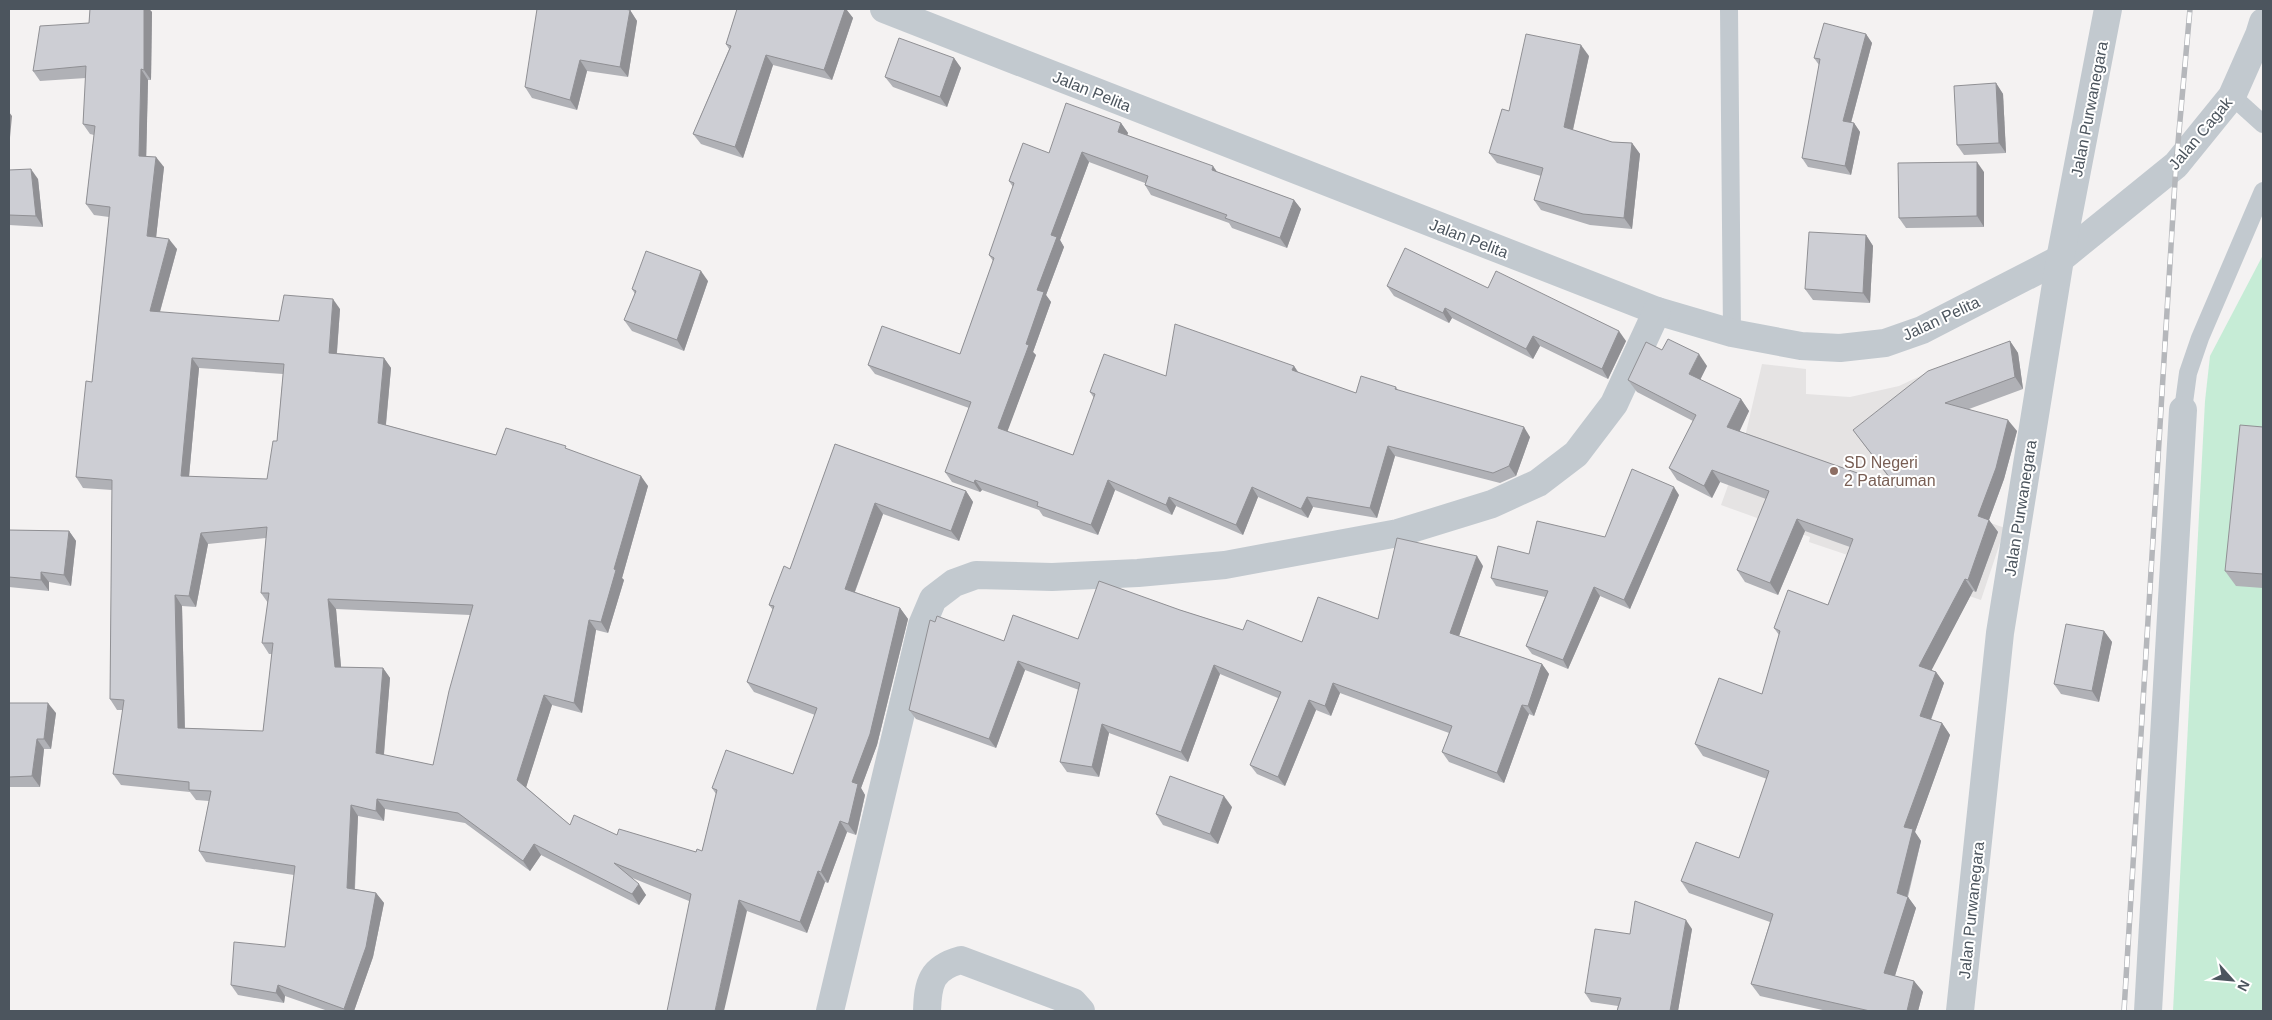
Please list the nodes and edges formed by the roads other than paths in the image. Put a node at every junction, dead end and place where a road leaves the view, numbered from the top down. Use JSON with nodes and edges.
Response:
{"nodes":[{"id":1,"x":884,"y":9,"type":"edge"},
{"id":2,"x":1729,"y":9,"type":"edge"},
{"id":3,"x":2108,"y":9,"type":"edge"},
{"id":4,"x":2263,"y":22,"type":"edge"},
{"id":5,"x":2232,"y":96,"type":"junction"},
{"id":6,"x":2263,"y":124,"type":"edge"},
{"id":7,"x":2263,"y":191,"type":"edge"},
{"id":8,"x":2060,"y":259,"type":"junction"},
{"id":9,"x":1657,"y":311,"type":"junction"},
{"id":10,"x":1732,"y":333,"type":"junction"},
{"id":11,"x":2182,"y":410,"type":"joint"},
{"id":12,"x":830,"y":1011,"type":"edge"},
{"id":13,"x":927,"y":1011,"type":"edge"},
{"id":14,"x":1081,"y":1011,"type":"edge"},
{"id":15,"x":1960,"y":1011,"type":"edge"},
{"id":16,"x":2148,"y":1011,"type":"edge"}],
"edges":[{"from":1,"to":9,"type":"street","name":"Jalan Pelita"},
{"from":2,"to":10,"type":"lane"},
{"from":3,"to":8,"type":"street","name":"Jalan Purwanegara"},
{"from":4,"to":5,"type":"street","name":"Jalan Cagak"},
{"from":5,"to":6,"type":"lane"},
{"from":5,"to":8,"type":"street","name":"Jalan Cagak"},
{"from":7,"to":11,"type":"lane"},
{"from":8,"to":10,"type":"street","name":"Jalan Pelita"},
{"from":8,"to":15,"type":"street","name":"Jalan Purwanegara"},
{"from":9,"to":10,"type":"street","name":"Jalan Pelita"},
{"from":9,"to":12,"type":"street"},
{"from":11,"to":16,"type":"street"},
{"from":13,"to":14,"type":"street"}]}
